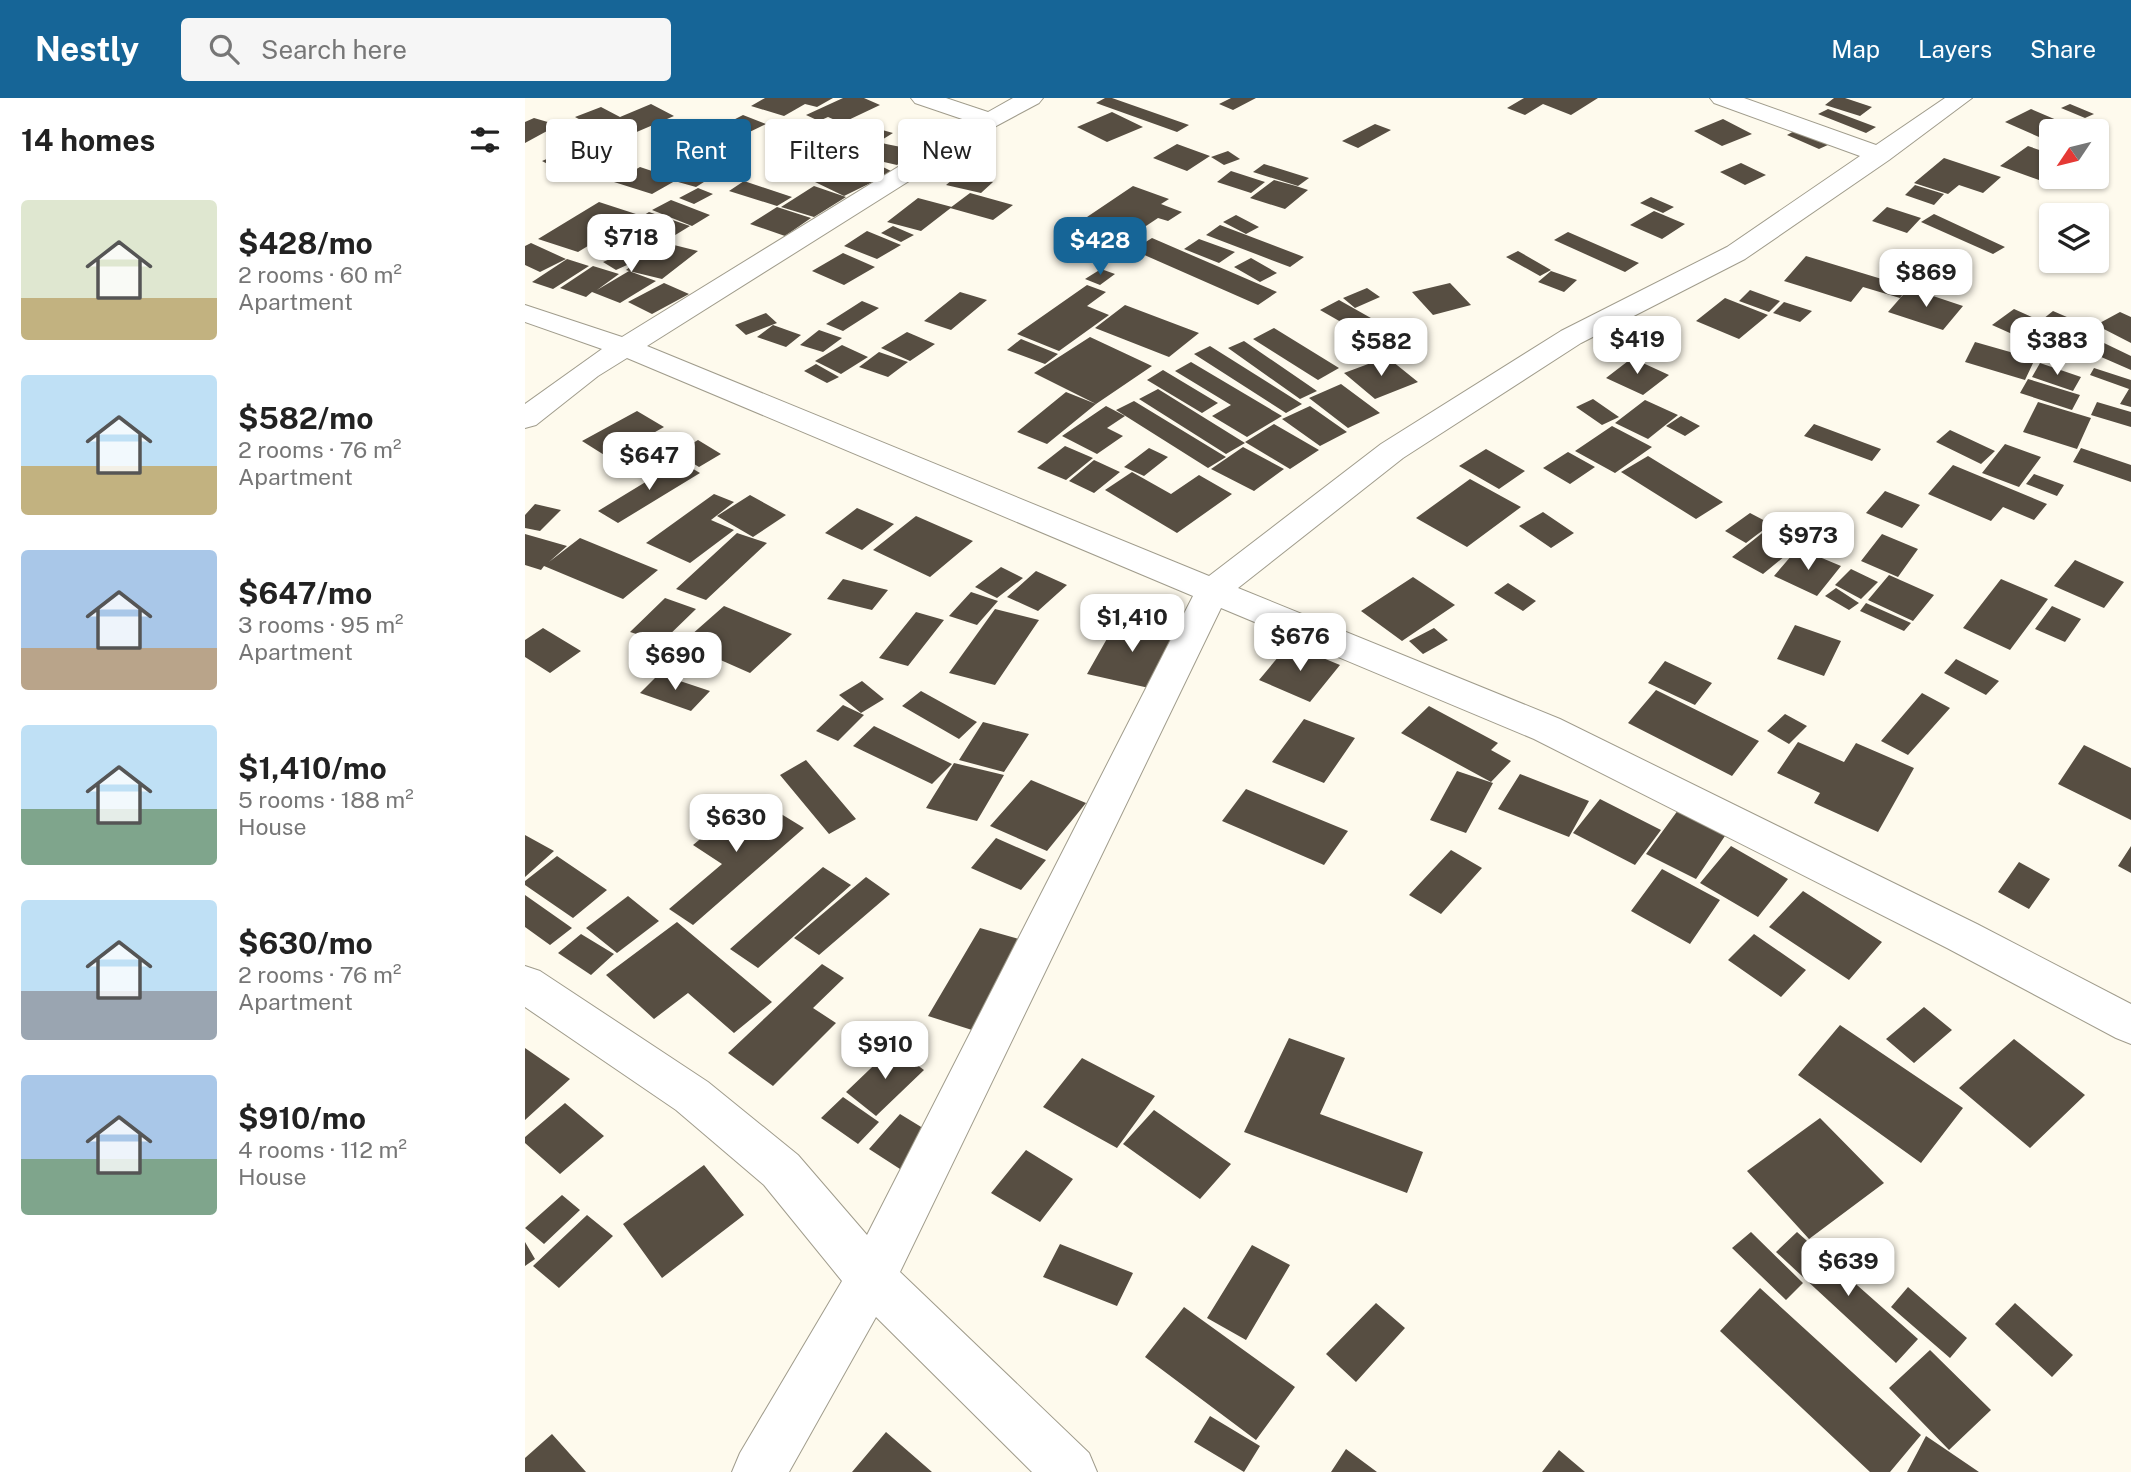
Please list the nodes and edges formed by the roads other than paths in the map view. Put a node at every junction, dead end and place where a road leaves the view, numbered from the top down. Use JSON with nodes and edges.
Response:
{"nodes":[{"id":1,"x":923,"y":98,"type":"edge"},
{"id":2,"x":1031,"y":98,"type":"edge"},
{"id":3,"x":1722,"y":98,"type":"edge"},
{"id":4,"x":1959,"y":98,"type":"edge"},
{"id":5,"x":987,"y":119,"type":"edge"},
{"id":6,"x":992,"y":119,"type":"edge"},
{"id":7,"x":1880,"y":155,"type":"junction"},
{"id":8,"x":898,"y":177,"type":"edge"},
{"id":9,"x":525,"y":313,"type":"edge"},
{"id":10,"x":624,"y":347,"type":"junction"},
{"id":11,"x":525,"y":419,"type":"edge"},
{"id":12,"x":1212,"y":591,"type":"junction"},
{"id":13,"x":525,"y":984,"type":"edge"},
{"id":14,"x":2131,"y":1024,"type":"edge"},
{"id":15,"x":871,"y":1278,"type":"junction"},
{"id":16,"x":759,"y":1472,"type":"edge"},
{"id":17,"x":1070,"y":1472,"type":"edge"}],
"edges":[{"from":1,"to":5,"type":"street"},
{"from":2,"to":6,"type":"street"},
{"from":3,"to":7,"type":"street"},
{"from":4,"to":7,"type":"street"},
{"from":7,"to":12,"type":"street"},
{"from":8,"to":10,"type":"street"},
{"from":9,"to":10,"type":"street"},
{"from":10,"to":11,"type":"street"},
{"from":10,"to":12,"type":"street"},
{"from":12,"to":14,"type":"street"},
{"from":12,"to":15,"type":"street"},
{"from":13,"to":15,"type":"street"},
{"from":15,"to":16,"type":"street"},
{"from":15,"to":17,"type":"street"}]}
